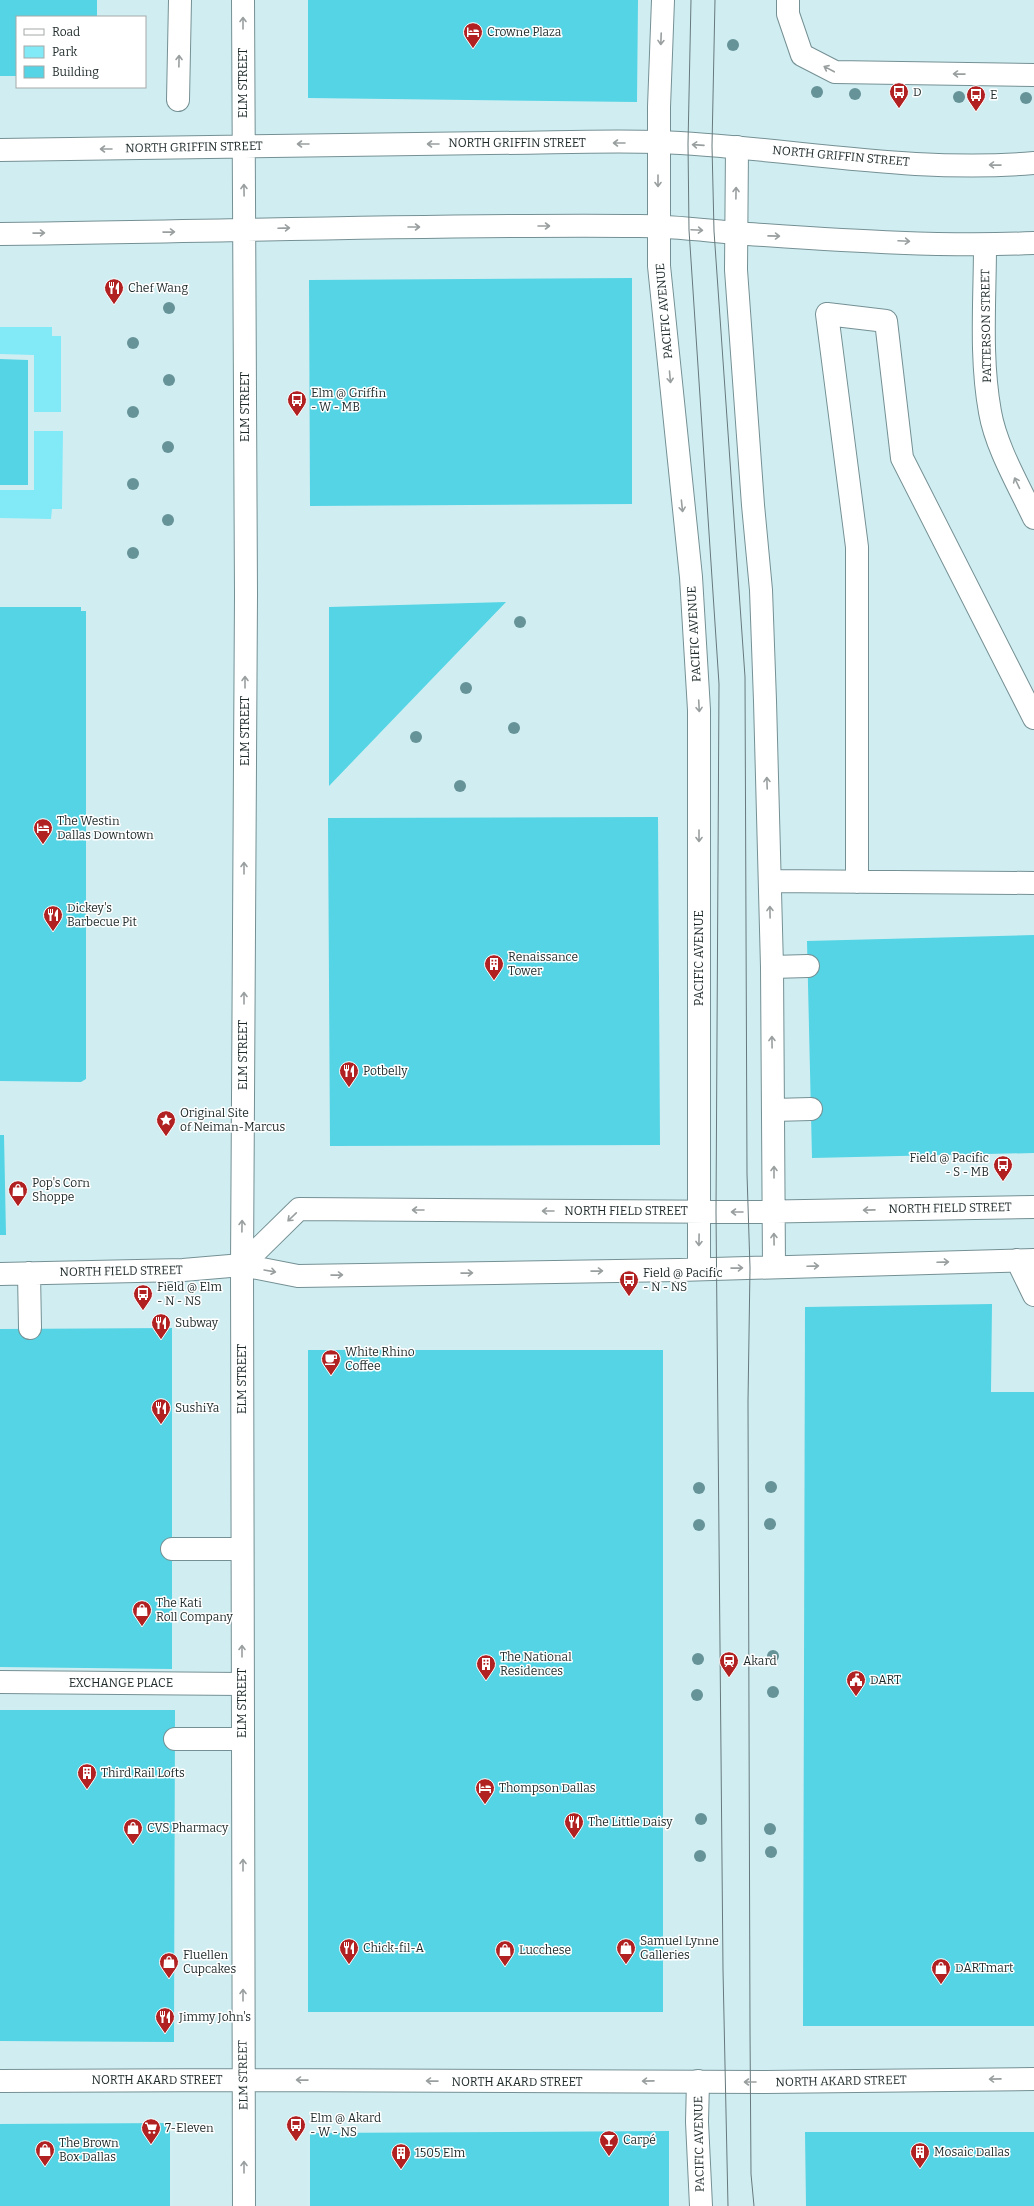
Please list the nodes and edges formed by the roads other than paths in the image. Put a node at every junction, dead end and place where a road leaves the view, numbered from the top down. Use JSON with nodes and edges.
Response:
{"nodes":[{"id":1,"x":180,"y":0,"type":"edge"},
{"id":2,"x":243,"y":0,"type":"edge"},
{"id":3,"x":663,"y":0,"type":"edge"},
{"id":4,"x":788,"y":0,"type":"edge"},
{"id":5,"x":1034,"y":75,"type":"edge"},
{"id":6,"x":178,"y":100,"type":"dead end"},
{"id":7,"x":658,"y":142,"type":"junction"},
{"id":8,"x":243,"y":146,"type":"junction"},
{"id":9,"x":737,"y":147,"type":"junction"},
{"id":10,"x":0,"y":150,"type":"edge"},
{"id":11,"x":1034,"y":163,"type":"edge"},
{"id":12,"x":658,"y":227,"type":"junction"},
{"id":13,"x":245,"y":229,"type":"junction"},
{"id":14,"x":735,"y":232,"type":"junction"},
{"id":15,"x":0,"y":234,"type":"edge"},
{"id":16,"x":1034,"y":243,"type":"edge"},
{"id":17,"x":985,"y":245,"type":"junction"},
{"id":18,"x":1034,"y":518,"type":"edge"},
{"id":19,"x":1034,"y":718,"type":"edge"},
{"id":20,"x":770,"y":881,"type":"junction"},
{"id":21,"x":857,"y":882,"type":"junction"},
{"id":22,"x":1034,"y":883,"type":"edge"},
{"id":23,"x":808,"y":966,"type":"dead end"},
{"id":24,"x":772,"y":967,"type":"junction"},
{"id":25,"x":811,"y":1109,"type":"dead end"},
{"id":26,"x":773,"y":1110,"type":"junction"},
{"id":27,"x":1034,"y":1206,"type":"edge"},
{"id":28,"x":700,"y":1211,"type":"junction"},
{"id":29,"x":774,"y":1212,"type":"junction"},
{"id":30,"x":1026,"y":1260,"type":"edge"},
{"id":31,"x":242,"y":1265,"type":"junction"},
{"id":32,"x":774,"y":1268,"type":"junction"},
{"id":33,"x":699,"y":1269,"type":"junction"},
{"id":34,"x":29,"y":1273,"type":"junction"},
{"id":35,"x":0,"y":1274,"type":"edge"},
{"id":36,"x":1034,"y":1296,"type":"edge"},
{"id":37,"x":30,"y":1328,"type":"dead end"},
{"id":38,"x":172,"y":1549,"type":"dead end"},
{"id":39,"x":242,"y":1549,"type":"junction"},
{"id":40,"x":0,"y":1682,"type":"edge"},
{"id":41,"x":242,"y":1684,"type":"junction"},
{"id":42,"x":175,"y":1739,"type":"dead end"},
{"id":43,"x":242,"y":1739,"type":"junction"},
{"id":44,"x":1034,"y":2079,"type":"edge"},
{"id":45,"x":0,"y":2080,"type":"edge"},
{"id":46,"x":244,"y":2080,"type":"junction"},
{"id":47,"x":698,"y":2081,"type":"junction"},
{"id":48,"x":244,"y":2206,"type":"edge"},
{"id":49,"x":701,"y":2206,"type":"edge"}],
"edges":[{"from":6,"to":1,"type":"main road","one_way":true},
{"from":8,"to":2,"type":"main road","name":"ELM STREET","one_way":true},
{"from":3,"to":7,"type":"main road","name":"PACIFIC AVENUE","one_way":true},
{"from":5,"to":4,"type":"main road","one_way":true},
{"from":7,"to":8,"type":"main road","name":"NORTH GRIFFIN STREET","one_way":true},
{"from":9,"to":7,"type":"main road","name":"NORTH GRIFFIN STREET","one_way":true},
{"from":7,"to":12,"type":"main road","name":"PACIFIC AVENUE","one_way":true},
{"from":8,"to":10,"type":"main road","name":"NORTH GRIFFIN STREET","one_way":true},
{"from":13,"to":8,"type":"main road","name":"ELM STREET","one_way":true},
{"from":11,"to":9,"type":"main road","name":"NORTH GRIFFIN STREET","one_way":true},
{"from":14,"to":9,"type":"main road","one_way":true},
{"from":13,"to":12,"type":"main road","one_way":true},
{"from":12,"to":14,"type":"main road","one_way":true},
{"from":12,"to":28,"type":"main road","name":"PACIFIC AVENUE","one_way":true},
{"from":15,"to":13,"type":"main road","one_way":true},
{"from":31,"to":13,"type":"main road","name":"ELM STREET","one_way":true},
{"from":14,"to":17,"type":"main road","one_way":true},
{"from":20,"to":14,"type":"main road","one_way":true},
{"from":16,"to":17,"type":"main road"},
{"from":18,"to":17,"type":"main road","name":"PATTERSON STREET","one_way":true},
{"from":19,"to":21,"type":"main road"},
{"from":20,"to":21,"type":"main road"},
{"from":24,"to":20,"type":"main road","one_way":true},
{"from":21,"to":22,"type":"main road"},
{"from":23,"to":24,"type":"main road"},
{"from":26,"to":24,"type":"main road","one_way":true},
{"from":25,"to":26,"type":"main road"},
{"from":29,"to":26,"type":"main road","one_way":true},
{"from":27,"to":29,"type":"main road","name":"NORTH FIELD STREET","one_way":true},
{"from":29,"to":28,"type":"main road","name":"NORTH FIELD STREET","one_way":true},
{"from":28,"to":31,"type":"main road","name":"NORTH FIELD STREET","one_way":true},
{"from":28,"to":33,"type":"main road","name":"PACIFIC AVENUE","one_way":true},
{"from":32,"to":29,"type":"main road","one_way":true},
{"from":32,"to":30,"type":"main road","name":"NORTH FIELD STREET","one_way":true},
{"from":30,"to":36,"type":"main road"},
{"from":31,"to":33,"type":"main road","name":"NORTH FIELD STREET","one_way":true},
{"from":31,"to":34,"type":"main road","name":"NORTH FIELD STREET"},
{"from":31,"to":39,"type":"main road","name":"ELM STREET"},
{"from":33,"to":32,"type":"main road","name":"NORTH FIELD STREET","one_way":true},
{"from":34,"to":35,"type":"main road","name":"NORTH FIELD STREET"},
{"from":34,"to":37,"type":"main road"},
{"from":38,"to":39,"type":"main road"},
{"from":41,"to":39,"type":"main road","name":"ELM STREET","one_way":true},
{"from":40,"to":41,"type":"main road","name":"EXCHANGE PLACE"},
{"from":41,"to":43,"type":"main road","name":"ELM STREET"},
{"from":42,"to":43,"type":"main road"},
{"from":46,"to":43,"type":"main road","name":"ELM STREET","one_way":true},
{"from":44,"to":47,"type":"main road","name":"NORTH AKARD STREET","one_way":true},
{"from":45,"to":46,"type":"main road","name":"NORTH AKARD STREET"},
{"from":47,"to":46,"type":"main road","name":"NORTH AKARD STREET","one_way":true},
{"from":48,"to":46,"type":"main road","name":"ELM STREET","one_way":true},
{"from":47,"to":49,"type":"main road","name":"PACIFIC AVENUE"}]}
